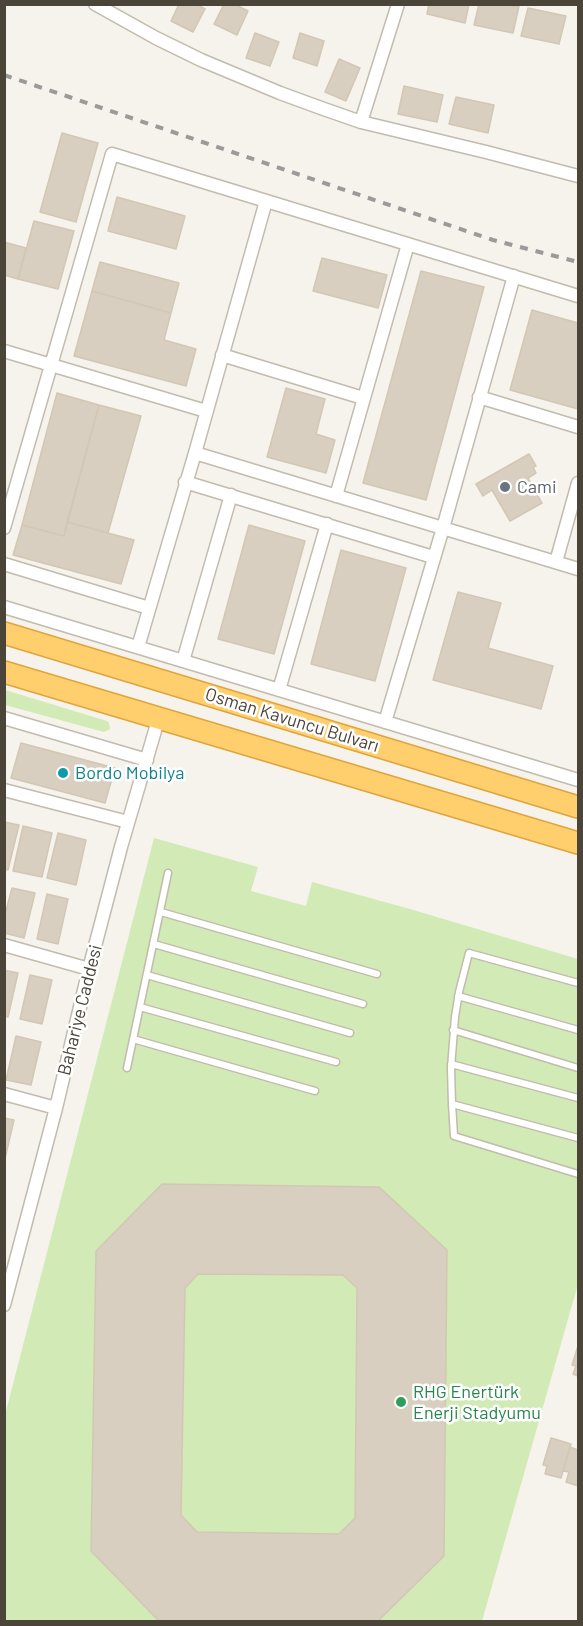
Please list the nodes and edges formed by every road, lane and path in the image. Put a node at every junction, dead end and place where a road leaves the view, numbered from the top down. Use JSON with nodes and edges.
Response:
{"nodes":[{"id":1,"x":95,"y":4,"type":"edge"},
{"id":2,"x":398,"y":4,"type":"edge"},
{"id":3,"x":362,"y":122,"type":"junction"},
{"id":4,"x":579,"y":176,"type":"edge"},
{"id":5,"x":266,"y":201,"type":"junction"},
{"id":6,"x":408,"y":244,"type":"junction"},
{"id":7,"x":514,"y":276,"type":"junction"},
{"id":8,"x":579,"y":296,"type":"edge"},
{"id":9,"x":4,"y":351,"type":"edge"},
{"id":10,"x":222,"y":355,"type":"junction"},
{"id":11,"x":4,"y":360,"type":"edge"},
{"id":12,"x":52,"y":365,"type":"junction"},
{"id":13,"x":479,"y":397,"type":"junction"},
{"id":14,"x":363,"y":398,"type":"junction"},
{"id":15,"x":206,"y":411,"type":"junction"},
{"id":16,"x":579,"y":427,"type":"edge"},
{"id":17,"x":195,"y":453,"type":"junction"},
{"id":18,"x":185,"y":482,"type":"junction"},
{"id":19,"x":579,"y":483,"type":"edge"},
{"id":20,"x":231,"y":495,"type":"junction"},
{"id":21,"x":336,"y":495,"type":"junction"},
{"id":22,"x":327,"y":525,"type":"junction"},
{"id":23,"x":4,"y":528,"type":"edge"},
{"id":24,"x":442,"y":528,"type":"junction"},
{"id":25,"x":433,"y":557,"type":"junction"},
{"id":26,"x":556,"y":562,"type":"junction"},
{"id":27,"x":4,"y":564,"type":"edge"},
{"id":28,"x":579,"y":569,"type":"edge"},
{"id":29,"x":4,"y":607,"type":"edge"},
{"id":30,"x":149,"y":608,"type":"junction"},
{"id":31,"x":4,"y":633,"type":"edge"},
{"id":32,"x":138,"y":647,"type":"junction"},
{"id":33,"x":183,"y":661,"type":"junction"},
{"id":34,"x":4,"y":672,"type":"edge"},
{"id":35,"x":279,"y":690,"type":"junction"},
{"id":36,"x":159,"y":717,"type":"junction"},
{"id":37,"x":4,"y":718,"type":"edge"},
{"id":38,"x":385,"y":722,"type":"junction"},
{"id":39,"x":147,"y":760,"type":"junction"},
{"id":40,"x":579,"y":780,"type":"edge"},
{"id":41,"x":4,"y":790,"type":"edge"},
{"id":42,"x":579,"y":807,"type":"edge"},
{"id":43,"x":128,"y":822,"type":"junction"},
{"id":44,"x":579,"y":843,"type":"edge"},
{"id":45,"x":168,"y":873,"type":"dead end"},
{"id":46,"x":160,"y":912,"type":"junction"},
{"id":47,"x":154,"y":944,"type":"junction"},
{"id":48,"x":4,"y":945,"type":"edge"},
{"id":49,"x":89,"y":969,"type":"junction"},
{"id":50,"x":377,"y":974,"type":"dead end"},
{"id":51,"x":147,"y":975,"type":"junction"},
{"id":52,"x":579,"y":983,"type":"edge"},
{"id":53,"x":458,"y":996,"type":"junction"},
{"id":54,"x":363,"y":1004,"type":"dead end"},
{"id":55,"x":140,"y":1007,"type":"junction"},
{"id":56,"x":453,"y":1030,"type":"junction"},
{"id":57,"x":579,"y":1030,"type":"edge"},
{"id":58,"x":350,"y":1033,"type":"dead end"},
{"id":59,"x":134,"y":1039,"type":"junction"},
{"id":60,"x":336,"y":1062,"type":"dead end"},
{"id":61,"x":451,"y":1064,"type":"junction"},
{"id":62,"x":127,"y":1068,"type":"dead end"},
{"id":63,"x":579,"y":1068,"type":"edge"},
{"id":64,"x":315,"y":1090,"type":"dead end"},
{"id":65,"x":4,"y":1094,"type":"edge"},
{"id":66,"x":579,"y":1098,"type":"edge"},
{"id":67,"x":452,"y":1104,"type":"junction"},
{"id":68,"x":56,"y":1108,"type":"junction"},
{"id":69,"x":579,"y":1138,"type":"edge"},
{"id":70,"x":579,"y":1174,"type":"edge"},
{"id":71,"x":4,"y":1252,"type":"edge"},
{"id":72,"x":17,"y":1256,"type":"junction"},
{"id":73,"x":4,"y":1305,"type":"edge"}],
"edges":[{"from":1,"to":3,"type":"street"},
{"from":2,"to":3,"type":"street"},
{"from":3,"to":4,"type":"street"},
{"from":5,"to":6,"type":"street"},
{"from":5,"to":10,"type":"street"},
{"from":5,"to":12,"type":"street"},
{"from":6,"to":7,"type":"street"},
{"from":6,"to":14,"type":"street"},
{"from":7,"to":8,"type":"street"},
{"from":7,"to":13,"type":"street"},
{"from":9,"to":12,"type":"street"},
{"from":10,"to":14,"type":"street"},
{"from":10,"to":15,"type":"street"},
{"from":11,"to":12,"type":"street"},
{"from":12,"to":15,"type":"street"},
{"from":12,"to":23,"type":"street"},
{"from":13,"to":16,"type":"street"},
{"from":13,"to":24,"type":"street"},
{"from":14,"to":21,"type":"street"},
{"from":15,"to":17,"type":"street"},
{"from":17,"to":18,"type":"street"},
{"from":17,"to":21,"type":"street"},
{"from":18,"to":20,"type":"street"},
{"from":18,"to":30,"type":"street"},
{"from":19,"to":26,"type":"street"},
{"from":20,"to":22,"type":"street"},
{"from":20,"to":33,"type":"street"},
{"from":21,"to":24,"type":"street"},
{"from":22,"to":25,"type":"street"},
{"from":22,"to":35,"type":"street"},
{"from":24,"to":25,"type":"street"},
{"from":24,"to":26,"type":"street"},
{"from":25,"to":38,"type":"street"},
{"from":26,"to":28,"type":"street"},
{"from":27,"to":30,"type":"street"},
{"from":29,"to":32,"type":"street"},
{"from":30,"to":32,"type":"street"},
{"from":31,"to":42,"type":"highway","name":"Osman Kavuncu Bulvarı"},
{"from":32,"to":33,"type":"street"},
{"from":33,"to":35,"type":"street"},
{"from":34,"to":36,"type":"highway","name":"Osman Kavuncu Bulvarı"},
{"from":35,"to":38,"type":"street"},
{"from":36,"to":39,"type":"street","name":"Bahariye Caddesi"},
{"from":36,"to":44,"type":"highway","name":"Osman Kavuncu Bulvarı"},
{"from":37,"to":39,"type":"street"},
{"from":38,"to":40,"type":"street"},
{"from":39,"to":43,"type":"street","name":"Bahariye Caddesi"},
{"from":41,"to":43,"type":"street"},
{"from":43,"to":49,"type":"street","name":"Bahariye Caddesi"},
{"from":45,"to":46,"type":"lane"},
{"from":46,"to":47,"type":"lane"},
{"from":46,"to":50,"type":"lane"},
{"from":47,"to":51,"type":"lane"},
{"from":47,"to":54,"type":"lane"},
{"from":48,"to":49,"type":"street"},
{"from":49,"to":68,"type":"street","name":"Bahariye Caddesi"},
{"from":51,"to":55,"type":"lane"},
{"from":51,"to":58,"type":"lane"},
{"from":52,"to":53,"type":"lane"},
{"from":53,"to":56,"type":"lane"},
{"from":53,"to":57,"type":"lane"},
{"from":55,"to":59,"type":"lane"},
{"from":55,"to":60,"type":"lane"},
{"from":56,"to":61,"type":"lane"},
{"from":56,"to":63,"type":"lane"},
{"from":59,"to":62,"type":"lane"},
{"from":59,"to":64,"type":"lane"},
{"from":61,"to":66,"type":"lane"},
{"from":61,"to":67,"type":"lane"},
{"from":65,"to":68,"type":"street"},
{"from":67,"to":69,"type":"lane"},
{"from":67,"to":70,"type":"lane"},
{"from":68,"to":72,"type":"street","name":"Bahariye Caddesi"},
{"from":71,"to":72,"type":"street"},
{"from":72,"to":73,"type":"street","name":"Bahariye Caddesi"}]}
